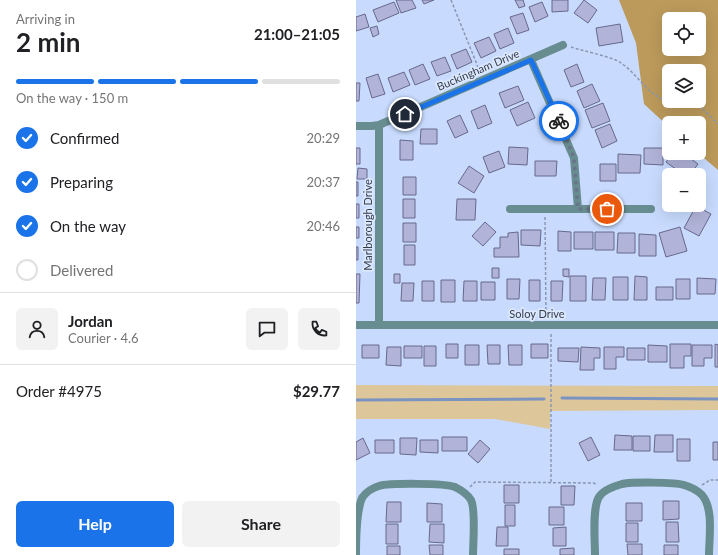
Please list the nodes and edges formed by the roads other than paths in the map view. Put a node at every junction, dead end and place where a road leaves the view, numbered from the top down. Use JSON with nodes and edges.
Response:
{"nodes":[{"id":1,"x":563,"y":45,"type":"road end"},
{"id":2,"x":531,"y":60,"type":"junction"},
{"id":3,"x":379,"y":125,"type":"junction"},
{"id":4,"x":356,"y":126,"type":"edge"},
{"id":5,"x":510,"y":209,"type":"dead end"},
{"id":6,"x":578,"y":209,"type":"junction"},
{"id":7,"x":652,"y":209,"type":"dead end"},
{"id":8,"x":356,"y":325,"type":"edge"},
{"id":9,"x":379,"y":325,"type":"junction"},
{"id":10,"x":718,"y":325,"type":"edge"},
{"id":11,"x":356,"y":555,"type":"edge"},
{"id":12,"x":473,"y":555,"type":"edge"},
{"id":13,"x":596,"y":555,"type":"edge"},
{"id":14,"x":709,"y":555,"type":"edge"}],
"edges":[{"from":1,"to":2,"type":"street","name":"Buckingham Drive"},
{"from":2,"to":3,"type":"street","name":"Buckingham Drive"},
{"from":2,"to":6,"type":"street"},
{"from":3,"to":4,"type":"street","name":"Buckingham Drive"},
{"from":3,"to":9,"type":"street","name":"Marlborough Drive"},
{"from":5,"to":6,"type":"street"},
{"from":6,"to":7,"type":"street"},
{"from":8,"to":9,"type":"street","name":"Soloy Drive"},
{"from":9,"to":10,"type":"street","name":"Soloy Drive"},
{"from":11,"to":12,"type":"street"},
{"from":13,"to":14,"type":"street"}]}
